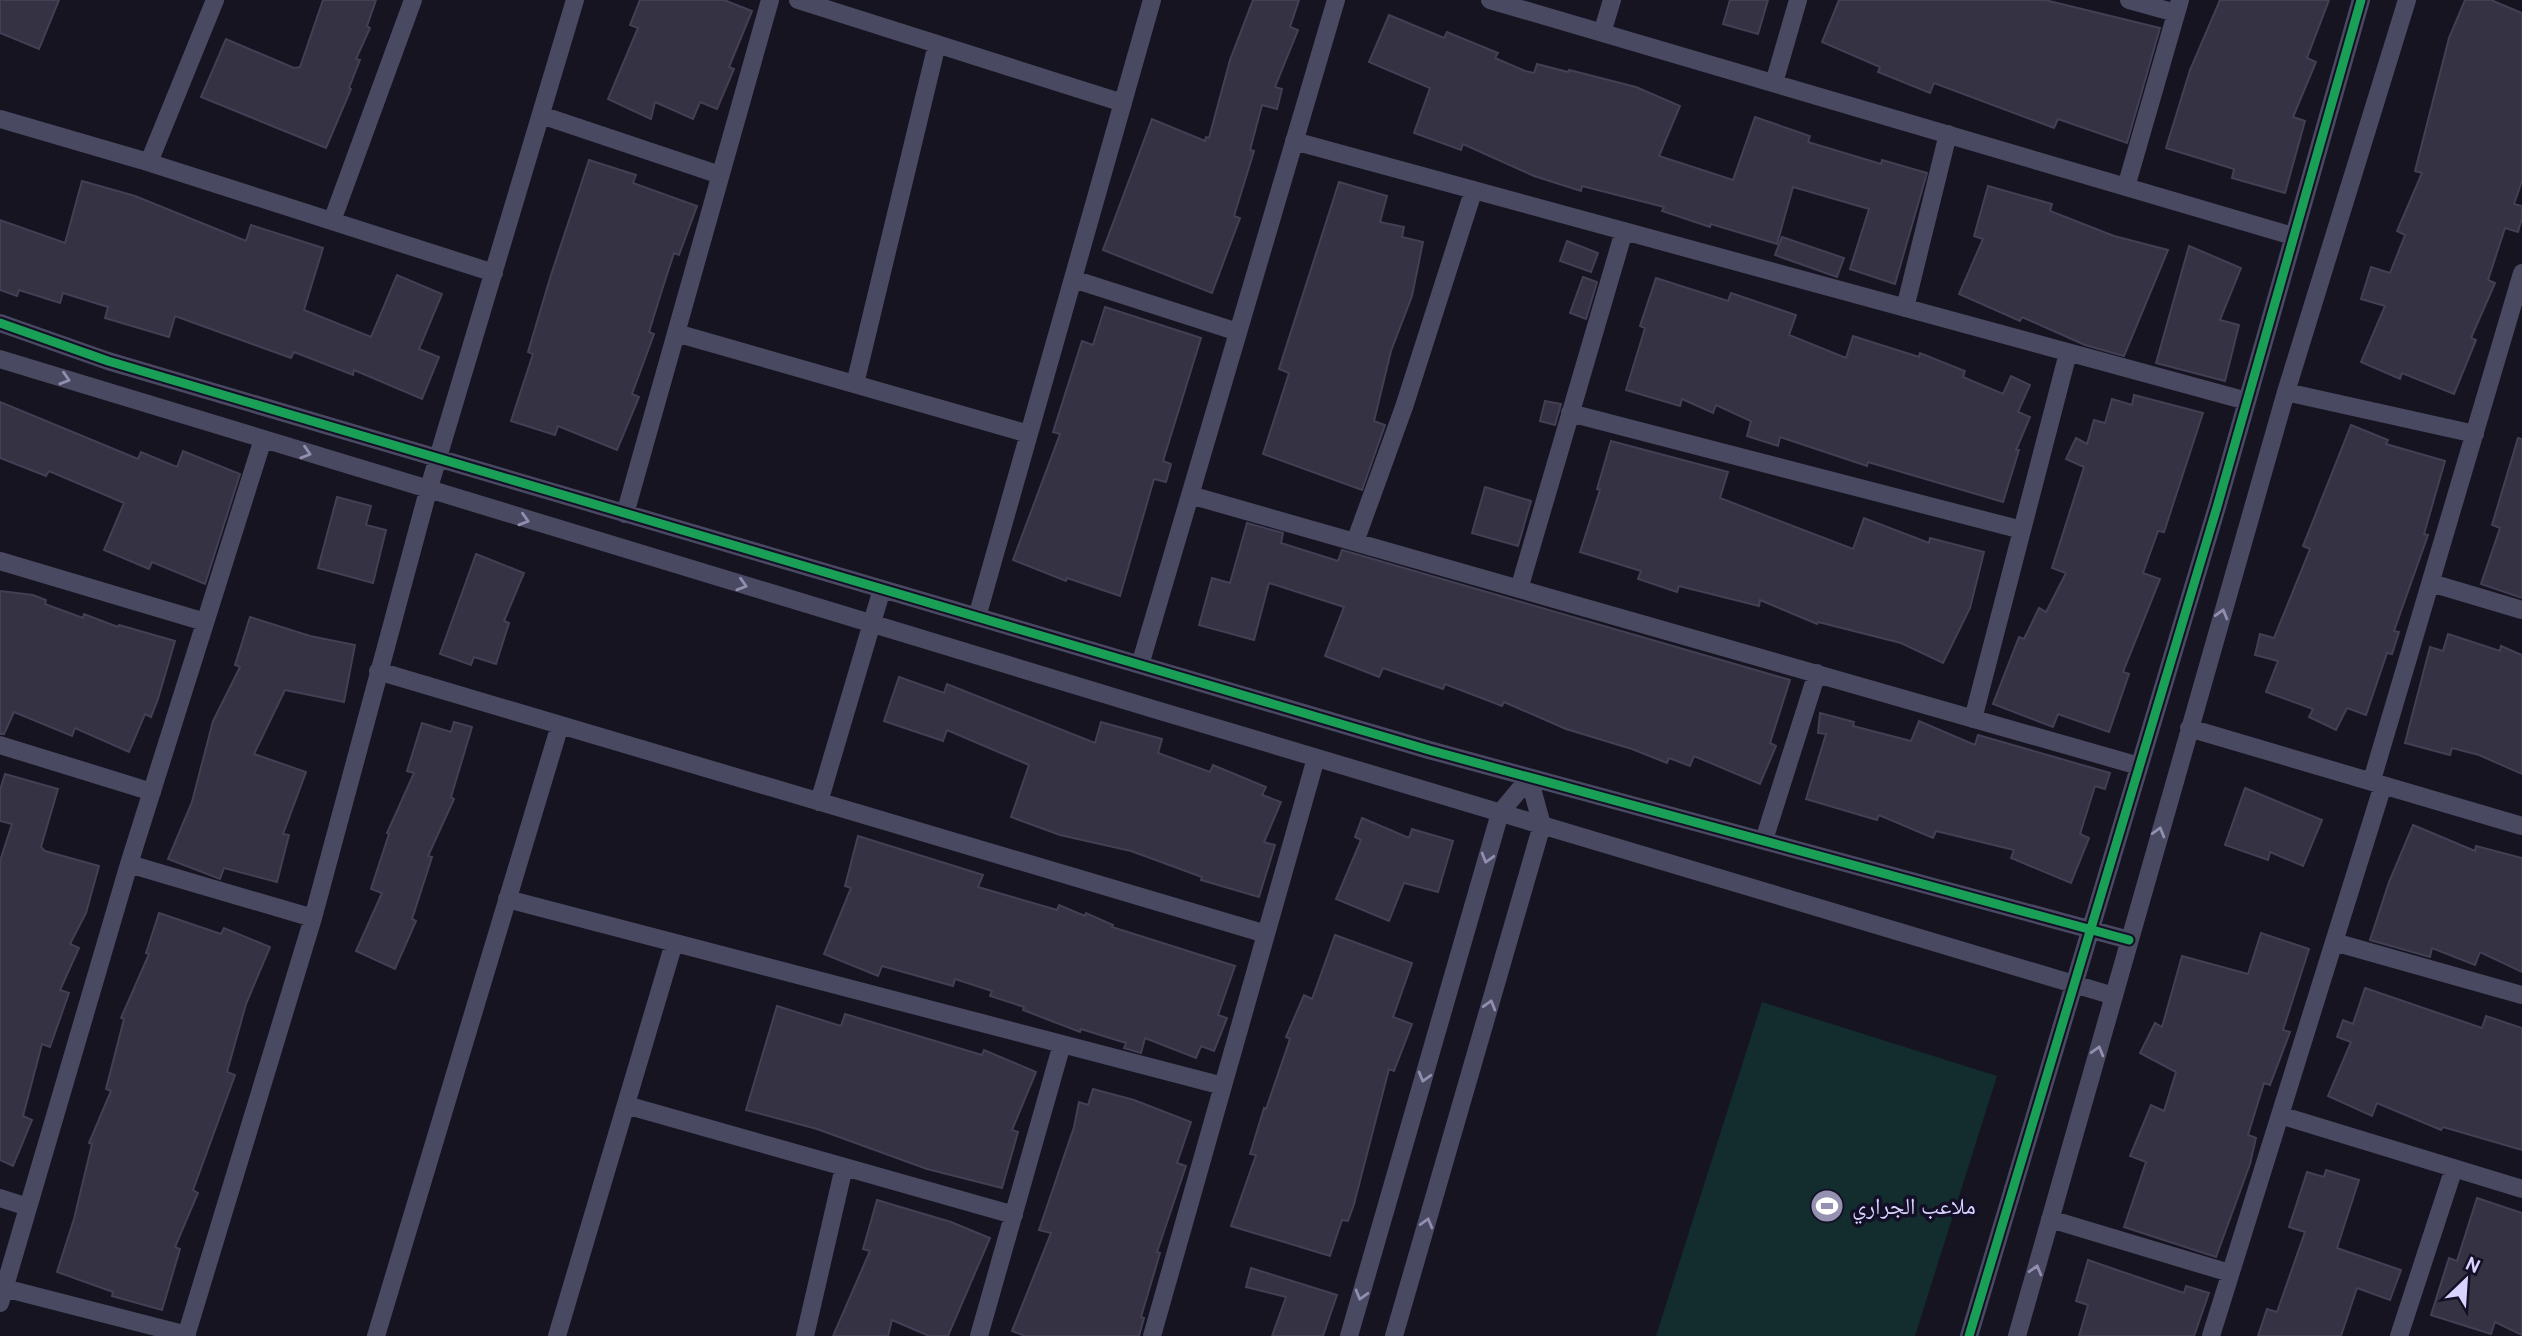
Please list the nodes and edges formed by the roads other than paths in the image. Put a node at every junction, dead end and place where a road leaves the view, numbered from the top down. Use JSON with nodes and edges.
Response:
{"nodes":[{"id":1,"x":215,"y":0,"type":"edge"},
{"id":2,"x":413,"y":0,"type":"edge"},
{"id":3,"x":575,"y":0,"type":"edge"},
{"id":4,"x":770,"y":0,"type":"edge"},
{"id":5,"x":798,"y":0,"type":"edge"},
{"id":6,"x":1152,"y":0,"type":"edge"},
{"id":7,"x":1336,"y":0,"type":"edge"},
{"id":8,"x":1490,"y":0,"type":"edge"},
{"id":9,"x":1612,"y":0,"type":"edge"},
{"id":10,"x":1798,"y":0,"type":"edge"},
{"id":11,"x":2129,"y":0,"type":"edge"},
{"id":12,"x":2361,"y":0,"type":"edge"},
{"id":13,"x":2407,"y":0,"type":"edge"},
{"id":14,"x":2178,"y":7,"type":"edge"},
{"id":15,"x":1602,"y":33,"type":"junction"},
{"id":16,"x":937,"y":44,"type":"junction"},
{"id":17,"x":1774,"y":83,"type":"junction"},
{"id":18,"x":1123,"y":103,"type":"junction"},
{"id":19,"x":541,"y":115,"type":"junction"},
{"id":20,"x":0,"y":119,"type":"edge"},
{"id":21,"x":1948,"y":134,"type":"junction"},
{"id":22,"x":1294,"y":141,"type":"junction"},
{"id":23,"x":149,"y":162,"type":"junction"},
{"id":24,"x":720,"y":175,"type":"junction"},
{"id":25,"x":2126,"y":187,"type":"junction"},
{"id":26,"x":1473,"y":192,"type":"junction"},
{"id":27,"x":332,"y":221,"type":"junction"},
{"id":28,"x":1624,"y":231,"type":"junction"},
{"id":29,"x":2294,"y":236,"type":"junction"},
{"id":30,"x":494,"y":273,"type":"junction"},
{"id":31,"x":2522,"y":273,"type":"edge"},
{"id":32,"x":1073,"y":279,"type":"junction"},
{"id":33,"x":1905,"y":308,"type":"junction"},
{"id":34,"x":0,"y":323,"type":"edge"},
{"id":35,"x":1238,"y":332,"type":"junction"},
{"id":36,"x":676,"y":333,"type":"junction"},
{"id":37,"x":2068,"y":353,"type":"junction"},
{"id":38,"x":0,"y":359,"type":"edge"},
{"id":39,"x":855,"y":384,"type":"junction"},
{"id":40,"x":2286,"y":392,"type":"junction"},
{"id":41,"x":2247,"y":401,"type":"junction"},
{"id":42,"x":1570,"y":413,"type":"junction"},
{"id":43,"x":1029,"y":434,"type":"junction"},
{"id":44,"x":2475,"y":434,"type":"junction"},
{"id":45,"x":263,"y":439,"type":"junction"},
{"id":46,"x":439,"y":459,"type":"junction"},
{"id":47,"x":428,"y":491,"type":"junction"},
{"id":48,"x":1190,"y":495,"type":"junction"},
{"id":49,"x":625,"y":514,"type":"junction"},
{"id":50,"x":2022,"y":530,"type":"junction"},
{"id":51,"x":1355,"y":542,"type":"junction"},
{"id":52,"x":0,"y":561,"type":"edge"},
{"id":53,"x":2431,"y":583,"type":"junction"},
{"id":54,"x":882,"y":589,"type":"junction"},
{"id":55,"x":1518,"y":589,"type":"junction"},
{"id":56,"x":2522,"y":610,"type":"edge"},
{"id":57,"x":977,"y":617,"type":"junction"},
{"id":58,"x":205,"y":622,"type":"junction"},
{"id":59,"x":871,"y":624,"type":"junction"},
{"id":60,"x":1140,"y":665,"type":"junction"},
{"id":61,"x":378,"y":671,"type":"junction"},
{"id":62,"x":1817,"y":673,"type":"junction"},
{"id":63,"x":1973,"y":719,"type":"junction"},
{"id":64,"x":560,"y":725,"type":"junction"},
{"id":65,"x":2189,"y":728,"type":"junction"},
{"id":66,"x":0,"y":745,"type":"edge"},
{"id":67,"x":1316,"y":758,"type":"junction"},
{"id":68,"x":2139,"y":766,"type":"junction"},
{"id":69,"x":1530,"y":778,"type":"junction"},
{"id":70,"x":2377,"y":783,"type":"junction"},
{"id":71,"x":152,"y":792,"type":"junction"},
{"id":72,"x":819,"y":802,"type":"junction"},
{"id":73,"x":1500,"y":813,"type":"junction"},
{"id":74,"x":1542,"y":825,"type":"junction"},
{"id":75,"x":2522,"y":826,"type":"edge"},
{"id":76,"x":1764,"y":840,"type":"junction"},
{"id":77,"x":129,"y":864,"type":"junction"},
{"id":78,"x":508,"y":899,"type":"junction"},
{"id":79,"x":313,"y":918,"type":"junction"},
{"id":80,"x":2090,"y":930,"type":"junction"},
{"id":81,"x":1266,"y":934,"type":"junction"},
{"id":82,"x":2129,"y":940,"type":"junction"},
{"id":83,"x":2333,"y":942,"type":"junction"},
{"id":84,"x":674,"y":943,"type":"junction"},
{"id":85,"x":2074,"y":984,"type":"junction"},
{"id":86,"x":2522,"y":995,"type":"edge"},
{"id":87,"x":2114,"y":996,"type":"junction"},
{"id":88,"x":1062,"y":1044,"type":"junction"},
{"id":89,"x":1223,"y":1086,"type":"junction"},
{"id":90,"x":626,"y":1105,"type":"junction"},
{"id":91,"x":2280,"y":1115,"type":"junction"},
{"id":92,"x":844,"y":1167,"type":"junction"},
{"id":93,"x":2454,"y":1168,"type":"junction"},
{"id":94,"x":2522,"y":1189,"type":"edge"},
{"id":95,"x":0,"y":1198,"type":"edge"},
{"id":96,"x":28,"y":1207,"type":"junction"},
{"id":97,"x":1014,"y":1215,"type":"junction"},
{"id":98,"x":2050,"y":1219,"type":"junction"},
{"id":99,"x":2230,"y":1273,"type":"junction"},
{"id":100,"x":2,"y":1295,"type":"edge"},
{"id":101,"x":186,"y":1335,"type":"edge"},
{"id":102,"x":380,"y":1335,"type":"edge"},
{"id":103,"x":557,"y":1336,"type":"edge"},
{"id":104,"x":805,"y":1336,"type":"edge"},
{"id":105,"x":979,"y":1336,"type":"edge"},
{"id":106,"x":1152,"y":1336,"type":"edge"},
{"id":107,"x":1349,"y":1336,"type":"edge"},
{"id":108,"x":1395,"y":1336,"type":"edge"},
{"id":109,"x":1969,"y":1336,"type":"edge"},
{"id":110,"x":2017,"y":1336,"type":"edge"},
{"id":111,"x":2211,"y":1336,"type":"edge"},
{"id":112,"x":2399,"y":1336,"type":"edge"}],
"edges":[{"from":1,"to":23,"type":"street"},
{"from":2,"to":27,"type":"street"},
{"from":3,"to":19,"type":"street"},
{"from":4,"to":24,"type":"street"},
{"from":5,"to":16,"type":"street"},
{"from":6,"to":18,"type":"street"},
{"from":7,"to":22,"type":"street"},
{"from":8,"to":15,"type":"street"},
{"from":9,"to":15,"type":"street"},
{"from":10,"to":17,"type":"street"},
{"from":11,"to":14,"type":"street"},
{"from":12,"to":29,"type":"street"},
{"from":13,"to":40,"type":"street"},
{"from":14,"to":25,"type":"street"},
{"from":15,"to":17,"type":"street"},
{"from":16,"to":18,"type":"street"},
{"from":16,"to":39,"type":"street"},
{"from":17,"to":21,"type":"street"},
{"from":18,"to":32,"type":"street"},
{"from":19,"to":24,"type":"street"},
{"from":19,"to":30,"type":"street"},
{"from":20,"to":23,"type":"street"},
{"from":21,"to":25,"type":"street"},
{"from":21,"to":33,"type":"street"},
{"from":22,"to":26,"type":"street"},
{"from":22,"to":35,"type":"street"},
{"from":23,"to":27,"type":"street"},
{"from":24,"to":36,"type":"street"},
{"from":25,"to":29,"type":"street"},
{"from":26,"to":28,"type":"street"},
{"from":26,"to":51,"type":"street"},
{"from":27,"to":30,"type":"street"},
{"from":28,"to":33,"type":"street"},
{"from":28,"to":42,"type":"street"},
{"from":29,"to":41,"type":"street"},
{"from":30,"to":46,"type":"street"},
{"from":31,"to":44,"type":"street"},
{"from":32,"to":35,"type":"street"},
{"from":32,"to":43,"type":"street"},
{"from":33,"to":37,"type":"street"},
{"from":34,"to":46,"type":"street"},
{"from":35,"to":48,"type":"street"},
{"from":36,"to":39,"type":"street"},
{"from":36,"to":49,"type":"street"},
{"from":37,"to":41,"type":"street"},
{"from":37,"to":50,"type":"street"},
{"from":38,"to":45,"type":"street","one_way":true},
{"from":39,"to":43,"type":"street"},
{"from":40,"to":44,"type":"street"},
{"from":65,"to":40,"type":"street","one_way":true},
{"from":41,"to":68,"type":"street"},
{"from":42,"to":50,"type":"street"},
{"from":42,"to":55,"type":"street"},
{"from":43,"to":57,"type":"street"},
{"from":44,"to":53,"type":"street"},
{"from":45,"to":47,"type":"street","one_way":true},
{"from":45,"to":58,"type":"street"},
{"from":46,"to":47,"type":"street"},
{"from":46,"to":49,"type":"street"},
{"from":47,"to":59,"type":"street","one_way":true},
{"from":47,"to":61,"type":"street"},
{"from":48,"to":51,"type":"street"},
{"from":48,"to":60,"type":"street"},
{"from":49,"to":54,"type":"street"},
{"from":50,"to":63,"type":"street"},
{"from":51,"to":55,"type":"street"},
{"from":52,"to":58,"type":"street"},
{"from":53,"to":56,"type":"street"},
{"from":53,"to":70,"type":"street"},
{"from":54,"to":57,"type":"street"},
{"from":54,"to":59,"type":"street"},
{"from":55,"to":62,"type":"street"},
{"from":57,"to":60,"type":"street"},
{"from":58,"to":71,"type":"street"},
{"from":59,"to":67,"type":"street"},
{"from":59,"to":72,"type":"street"},
{"from":60,"to":69,"type":"street"},
{"from":61,"to":64,"type":"street"},
{"from":61,"to":79,"type":"street"},
{"from":62,"to":63,"type":"street"},
{"from":62,"to":76,"type":"street"},
{"from":63,"to":68,"type":"street"},
{"from":64,"to":72,"type":"street"},
{"from":64,"to":78,"type":"street"},
{"from":65,"to":70,"type":"street"},
{"from":82,"to":65,"type":"street","one_way":true},
{"from":66,"to":71,"type":"street"},
{"from":67,"to":73,"type":"street"},
{"from":67,"to":81,"type":"street"},
{"from":68,"to":80,"type":"street"},
{"from":69,"to":73,"type":"street"},
{"from":69,"to":74,"type":"street"},
{"from":69,"to":76,"type":"street"},
{"from":70,"to":75,"type":"street"},
{"from":70,"to":83,"type":"street"},
{"from":71,"to":77,"type":"street"},
{"from":72,"to":81,"type":"street"},
{"from":73,"to":74,"type":"street"},
{"from":73,"to":107,"type":"street","one_way":true},
{"from":74,"to":85,"type":"street"},
{"from":108,"to":74,"type":"street","one_way":true},
{"from":76,"to":80,"type":"street"},
{"from":77,"to":79,"type":"street"},
{"from":77,"to":96,"type":"street"},
{"from":78,"to":84,"type":"street"},
{"from":78,"to":102,"type":"street"},
{"from":79,"to":101,"type":"street"},
{"from":80,"to":82,"type":"street"},
{"from":80,"to":85,"type":"street"},
{"from":81,"to":89,"type":"street"},
{"from":82,"to":87,"type":"street"},
{"from":83,"to":86,"type":"street"},
{"from":83,"to":91,"type":"street"},
{"from":84,"to":88,"type":"street"},
{"from":84,"to":90,"type":"street"},
{"from":85,"to":87,"type":"street"},
{"from":85,"to":109,"type":"street"},
{"from":98,"to":87,"type":"street","one_way":true},
{"from":88,"to":89,"type":"street"},
{"from":88,"to":97,"type":"street"},
{"from":89,"to":106,"type":"street"},
{"from":90,"to":92,"type":"street"},
{"from":90,"to":103,"type":"street"},
{"from":91,"to":93,"type":"street"},
{"from":91,"to":99,"type":"street"},
{"from":92,"to":97,"type":"street"},
{"from":92,"to":104,"type":"street"},
{"from":93,"to":94,"type":"street"},
{"from":93,"to":112,"type":"street"},
{"from":95,"to":96,"type":"street"},
{"from":96,"to":100,"type":"street"},
{"from":97,"to":105,"type":"street"},
{"from":98,"to":99,"type":"street"},
{"from":110,"to":98,"type":"street","one_way":true},
{"from":99,"to":111,"type":"street"},
{"from":100,"to":101,"type":"street"}]}
